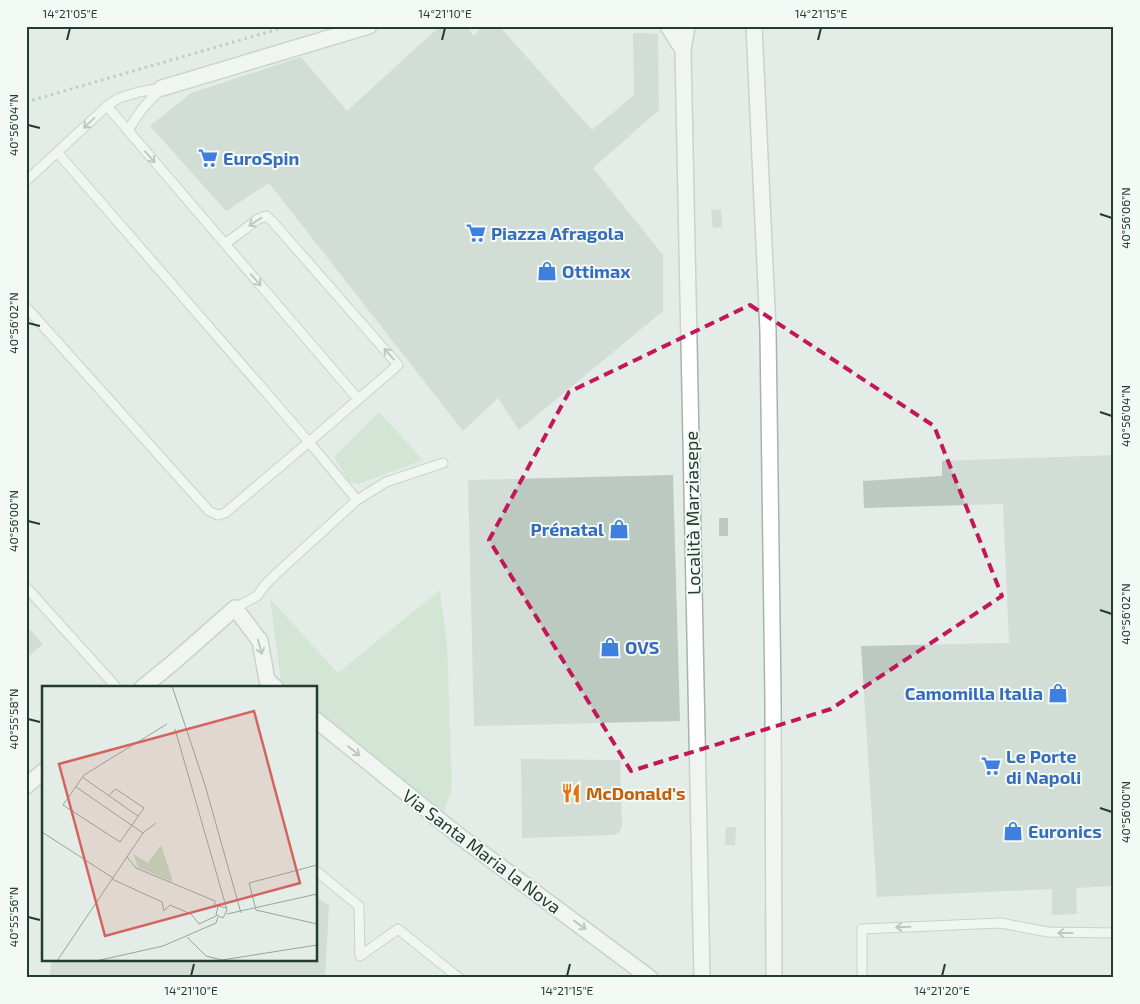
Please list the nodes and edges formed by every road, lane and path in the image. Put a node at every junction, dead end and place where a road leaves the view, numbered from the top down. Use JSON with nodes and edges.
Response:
{"nodes":[{"id":1,"x":289,"y":26,"type":"edge"},
{"id":2,"x":370,"y":26,"type":"edge"},
{"id":3,"x":668,"y":26,"type":"edge"},
{"id":4,"x":687,"y":26,"type":"edge"},
{"id":5,"x":754,"y":26,"type":"edge"},
{"id":6,"x":683,"y":50,"type":"junction"},
{"id":7,"x":162,"y":88,"type":"junction"},
{"id":8,"x":26,"y":102,"type":"edge"},
{"id":9,"x":107,"y":106,"type":"junction"},
{"id":10,"x":128,"y":131,"type":"junction"},
{"id":11,"x":57,"y":152,"type":"junction"},
{"id":12,"x":26,"y":181,"type":"edge"},
{"id":13,"x":225,"y":244,"type":"junction"},
{"id":14,"x":26,"y":307,"type":"edge"},
{"id":15,"x":358,"y":399,"type":"junction"},
{"id":16,"x":308,"y":442,"type":"junction"},
{"id":17,"x":443,"y":463,"type":"dead end"},
{"id":18,"x":357,"y":500,"type":"junction"},
{"id":19,"x":26,"y":587,"type":"edge"},
{"id":20,"x":235,"y":608,"type":"junction"},
{"id":21,"x":115,"y":686,"type":"edge"},
{"id":22,"x":144,"y":686,"type":"edge"},
{"id":23,"x":274,"y":686,"type":"edge"},
{"id":24,"x":318,"y":722,"type":"edge"},
{"id":25,"x":42,"y":773,"type":"edge"},
{"id":26,"x":26,"y":786,"type":"edge"},
{"id":27,"x":318,"y":872,"type":"edge"},
{"id":28,"x":1114,"y":933,"type":"edge"},
{"id":29,"x":701,"y":977,"type":"edge"},
{"id":30,"x":459,"y":978,"type":"edge"},
{"id":31,"x":650,"y":978,"type":"edge"},
{"id":32,"x":774,"y":978,"type":"edge"},
{"id":33,"x":862,"y":978,"type":"edge"}],
"edges":[{"from":1,"to":8,"type":"path"},
{"from":2,"to":7,"type":"street"},
{"from":3,"to":6,"type":"street"},
{"from":4,"to":6,"type":"street","name":"Località Marziasepe"},
{"from":5,"to":32,"type":"street"},
{"from":6,"to":29,"type":"street","name":"Località Marziasepe"},
{"from":7,"to":9,"type":"lane"},
{"from":7,"to":10,"type":"lane"},
{"from":9,"to":10,"type":"lane"},
{"from":9,"to":11,"type":"lane","one_way":true},
{"from":10,"to":13,"type":"lane","one_way":true},
{"from":11,"to":12,"type":"lane"},
{"from":11,"to":16,"type":"lane"},
{"from":13,"to":15,"type":"lane","one_way":true},
{"from":15,"to":13,"type":"lane","one_way":true},
{"from":14,"to":16,"type":"lane"},
{"from":15,"to":16,"type":"lane"},
{"from":16,"to":18,"type":"lane"},
{"from":17,"to":18,"type":"lane"},
{"from":18,"to":20,"type":"lane"},
{"from":19,"to":21,"type":"lane"},
{"from":20,"to":22,"type":"street"},
{"from":20,"to":23,"type":"street","one_way":true},
{"from":24,"to":31,"type":"street","name":"Via Santa Maria la Nova","one_way":true},
{"from":25,"to":26,"type":"street"},
{"from":27,"to":30,"type":"lane"},
{"from":28,"to":33,"type":"lane","one_way":true}]}
